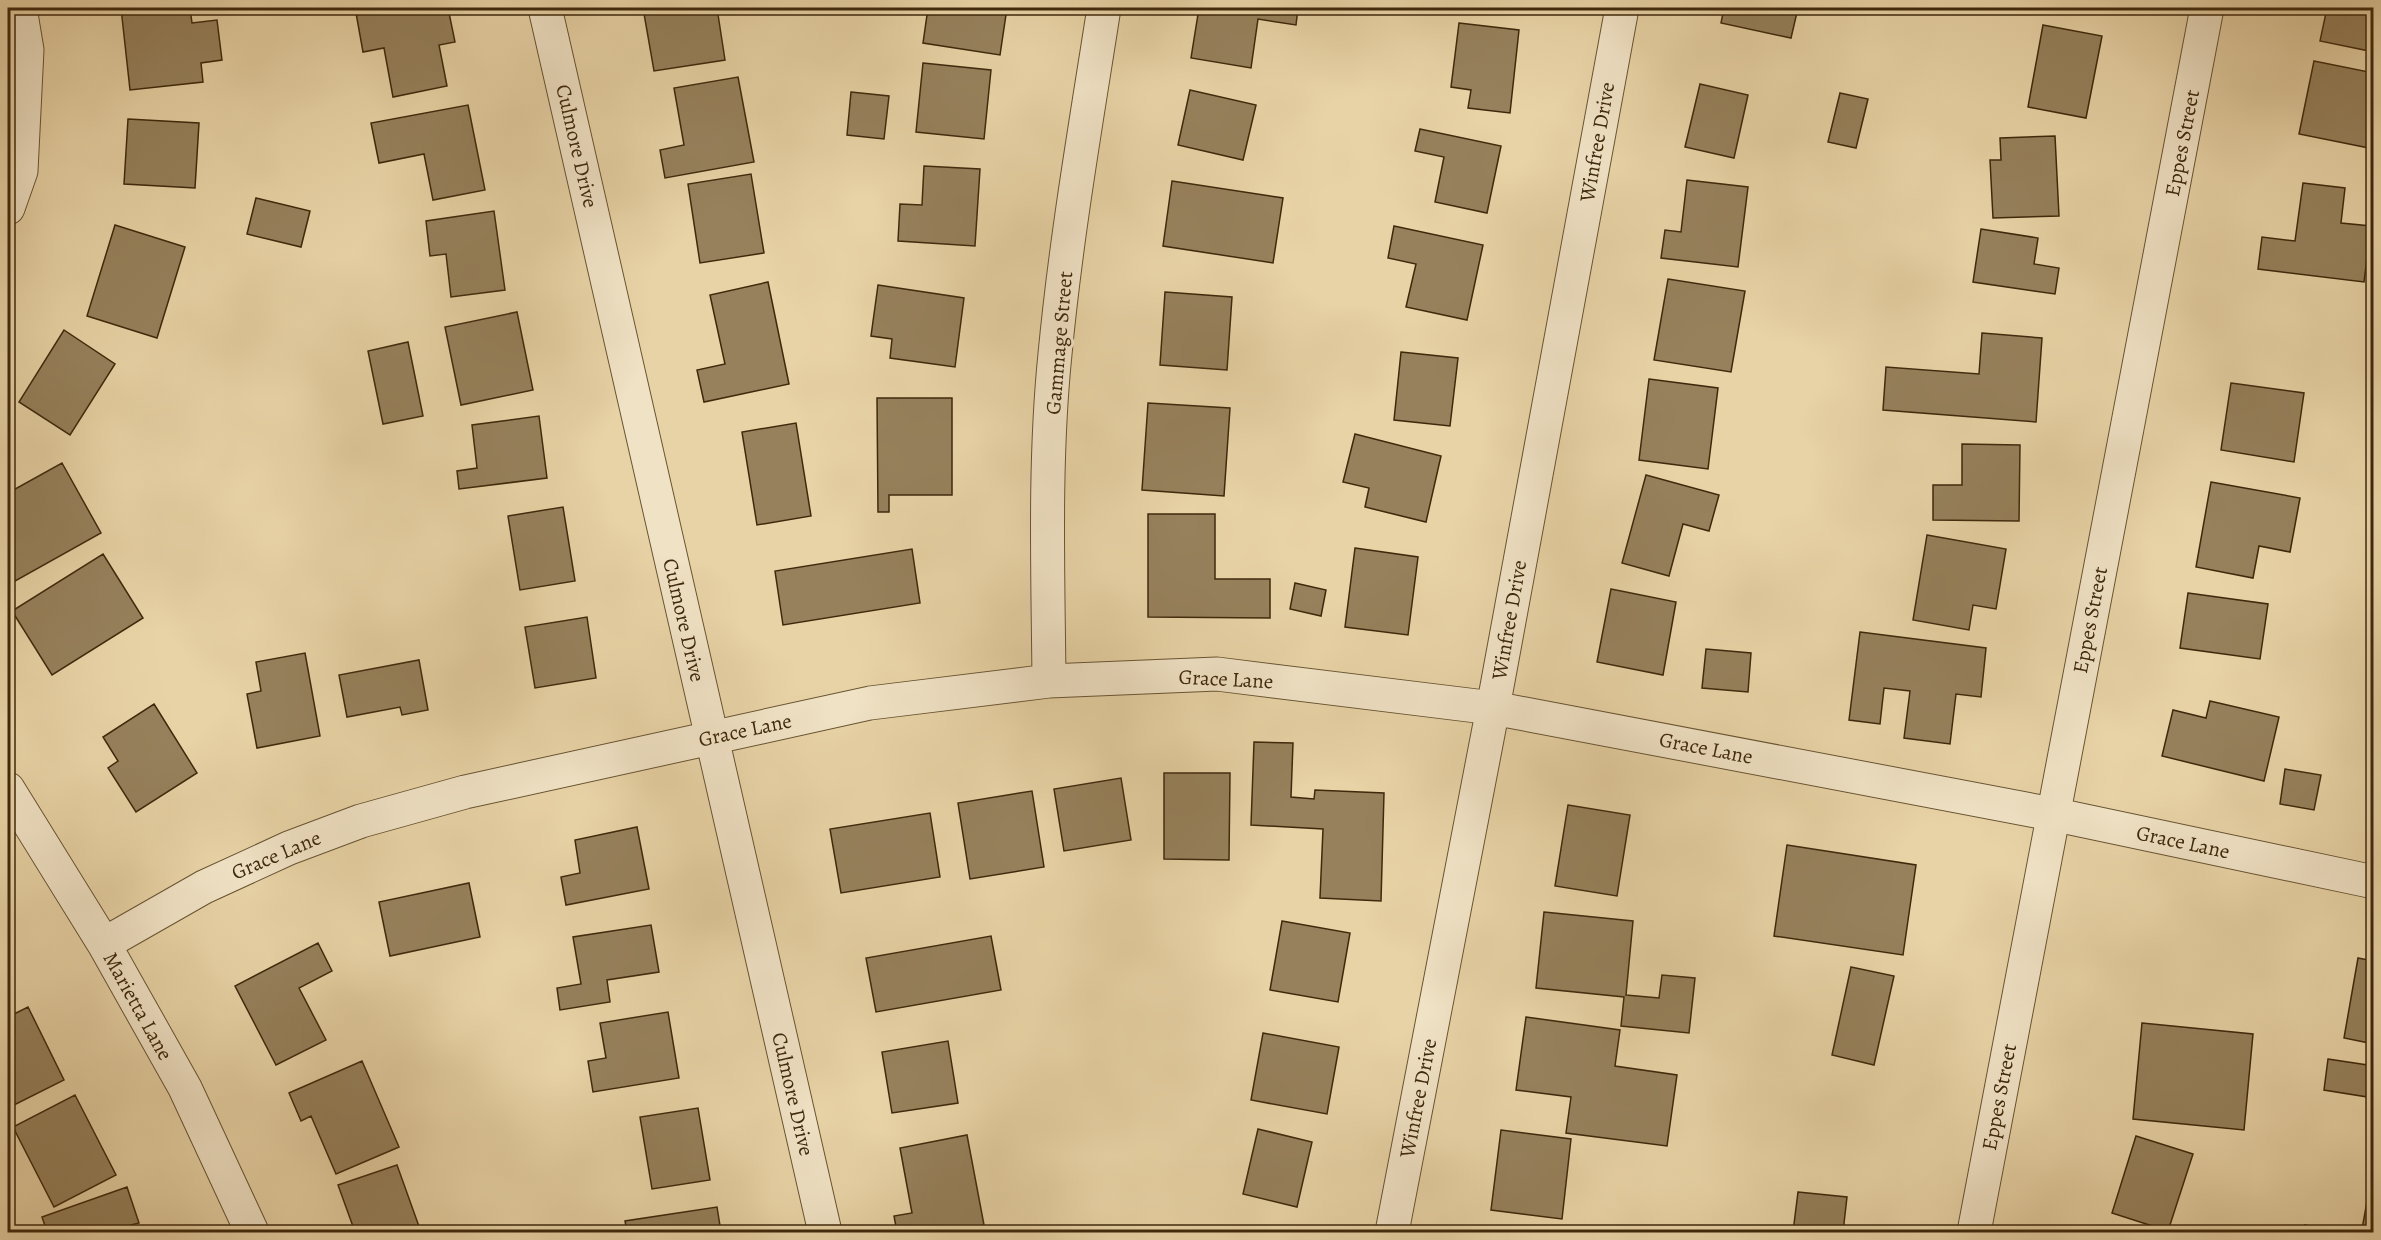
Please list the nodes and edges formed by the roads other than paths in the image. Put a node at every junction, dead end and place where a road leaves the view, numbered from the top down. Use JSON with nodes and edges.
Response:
{"nodes":[{"id":1,"x":20,"y":8,"type":"edge"},
{"id":2,"x":545,"y":8,"type":"edge"},
{"id":3,"x":1104,"y":8,"type":"edge"},
{"id":4,"x":1622,"y":8,"type":"edge"},
{"id":5,"x":2207,"y":8,"type":"edge"},
{"id":6,"x":8,"y":208,"type":"edge"},
{"id":7,"x":1049,"y":681,"type":"junction"},
{"id":8,"x":1493,"y":708,"type":"junction"},
{"id":9,"x":711,"y":737,"type":"junction"},
{"id":10,"x":8,"y":789,"type":"edge"},
{"id":11,"x":2052,"y":814,"type":"junction"},
{"id":12,"x":2373,"y":882,"type":"edge"},
{"id":13,"x":104,"y":944,"type":"junction"},
{"id":14,"x":252,"y":1233,"type":"edge"},
{"id":15,"x":825,"y":1233,"type":"edge"},
{"id":16,"x":1392,"y":1233,"type":"edge"},
{"id":17,"x":1974,"y":1233,"type":"edge"}],
"edges":[{"from":1,"to":6,"type":"street"},
{"from":2,"to":9,"type":"street","name":"Culmore Drive"},
{"from":3,"to":7,"type":"street","name":"Gammage Street"},
{"from":4,"to":8,"type":"street","name":"Winfree Drive"},
{"from":5,"to":11,"type":"street","name":"Eppes Street"},
{"from":7,"to":8,"type":"street","name":"Grace Lane"},
{"from":7,"to":9,"type":"street","name":"Grace Lane"},
{"from":8,"to":11,"type":"street","name":"Grace Lane"},
{"from":8,"to":16,"type":"street","name":"Winfree Drive"},
{"from":9,"to":13,"type":"street","name":"Grace Lane"},
{"from":9,"to":15,"type":"street","name":"Culmore Drive"},
{"from":10,"to":13,"type":"street","name":"Marietta Lane"},
{"from":11,"to":12,"type":"street","name":"Grace Lane"},
{"from":11,"to":17,"type":"street","name":"Eppes Street"},
{"from":13,"to":14,"type":"street","name":"Marietta Lane"}]}
